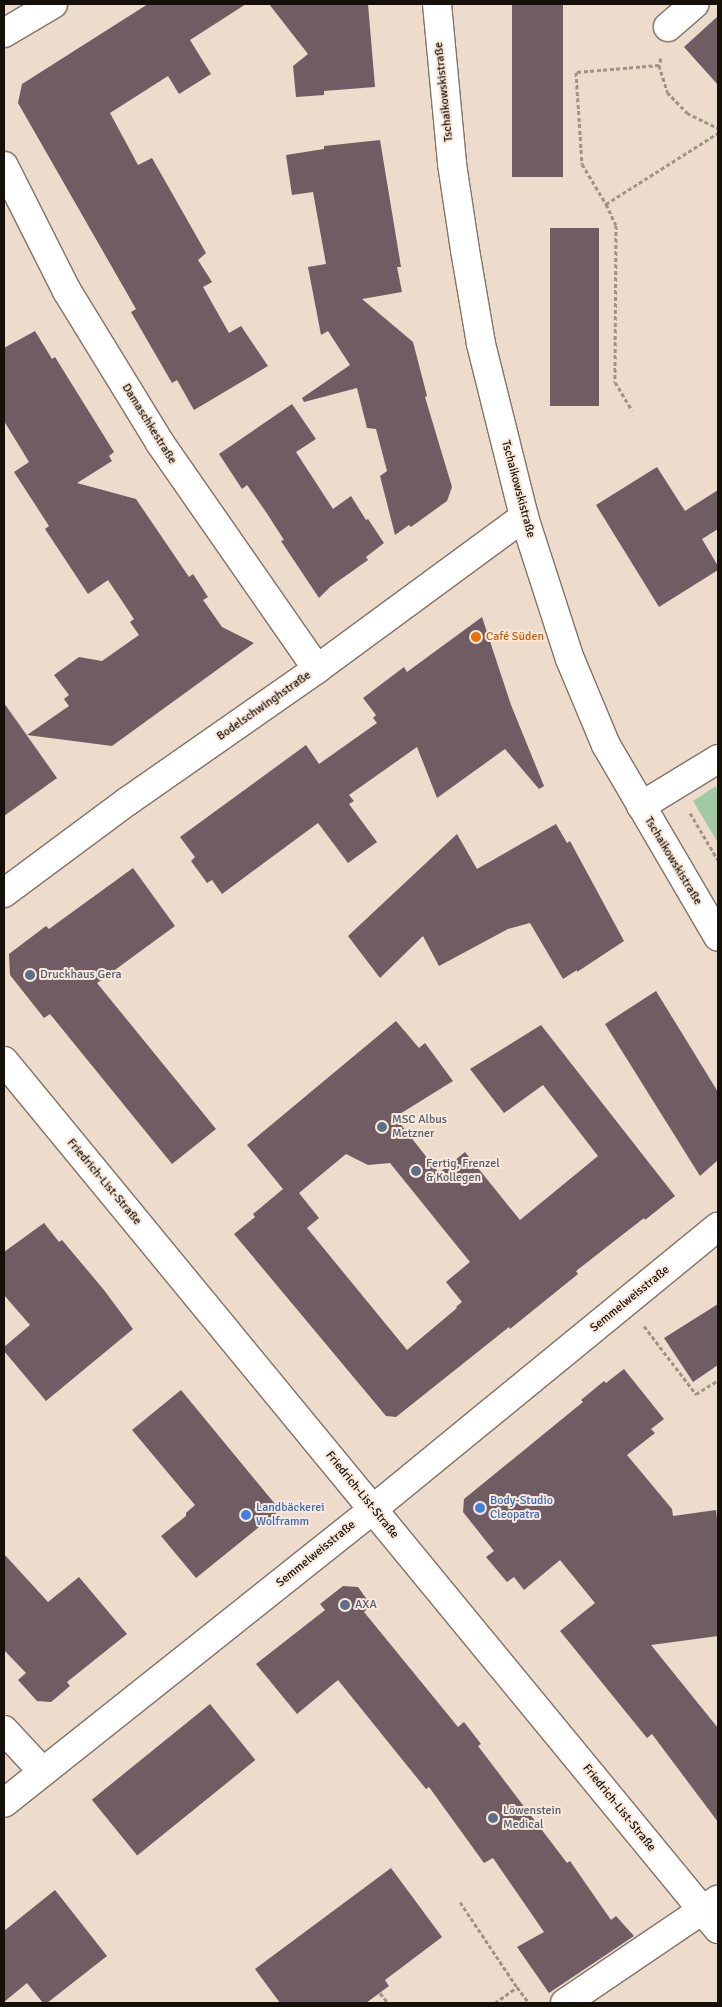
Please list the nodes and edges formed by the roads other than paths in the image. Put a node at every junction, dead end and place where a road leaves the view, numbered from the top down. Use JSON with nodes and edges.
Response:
{"nodes":[{"id":1,"x":53,"y":4,"type":"edge"},
{"id":2,"x":437,"y":4,"type":"edge"},
{"id":3,"x":694,"y":4,"type":"edge"},
{"id":4,"x":668,"y":28,"type":"road end"},
{"id":5,"x":4,"y":33,"type":"edge"},
{"id":6,"x":4,"y":166,"type":"edge"},
{"id":7,"x":524,"y":517,"type":"junction"},
{"id":8,"x":317,"y":669,"type":"junction"},
{"id":9,"x":718,"y":759,"type":"edge"},
{"id":10,"x":641,"y":806,"type":"junction"},
{"id":11,"x":4,"y":893,"type":"edge"},
{"id":12,"x":718,"y":937,"type":"edge"},
{"id":13,"x":4,"y":1061,"type":"edge"},
{"id":14,"x":718,"y":1227,"type":"edge"},
{"id":15,"x":373,"y":1508,"type":"junction"},
{"id":16,"x":4,"y":1730,"type":"edge"},
{"id":17,"x":43,"y":1772,"type":"junction"},
{"id":18,"x":4,"y":1803,"type":"edge"},
{"id":19,"x":714,"y":1913,"type":"edge"},
{"id":20,"x":565,"y":2003,"type":"edge"}],
"edges":[{"from":1,"to":5,"type":"street"},
{"from":2,"to":7,"type":"street","name":"Tschaikowskistraße"},
{"from":3,"to":4,"type":"street"},
{"from":6,"to":8,"type":"street","name":"Damaschkestraße"},
{"from":7,"to":8,"type":"street","name":"Bodelschwinghstraße"},
{"from":7,"to":10,"type":"street","name":"Tschaikowskistraße"},
{"from":8,"to":11,"type":"street","name":"Bodelschwinghstraße"},
{"from":9,"to":10,"type":"street"},
{"from":10,"to":12,"type":"street","name":"Tschaikowskistraße"},
{"from":13,"to":15,"type":"street","name":"Friedrich-List-Straße"},
{"from":14,"to":15,"type":"street","name":"Semmelweisstraße"},
{"from":15,"to":17,"type":"street","name":"Semmelweisstraße"},
{"from":15,"to":19,"type":"street","name":"Friedrich-List-Straße"},
{"from":16,"to":17,"type":"street"},
{"from":17,"to":18,"type":"street","name":"Semmelweisstraße"},
{"from":19,"to":20,"type":"street"}]}
